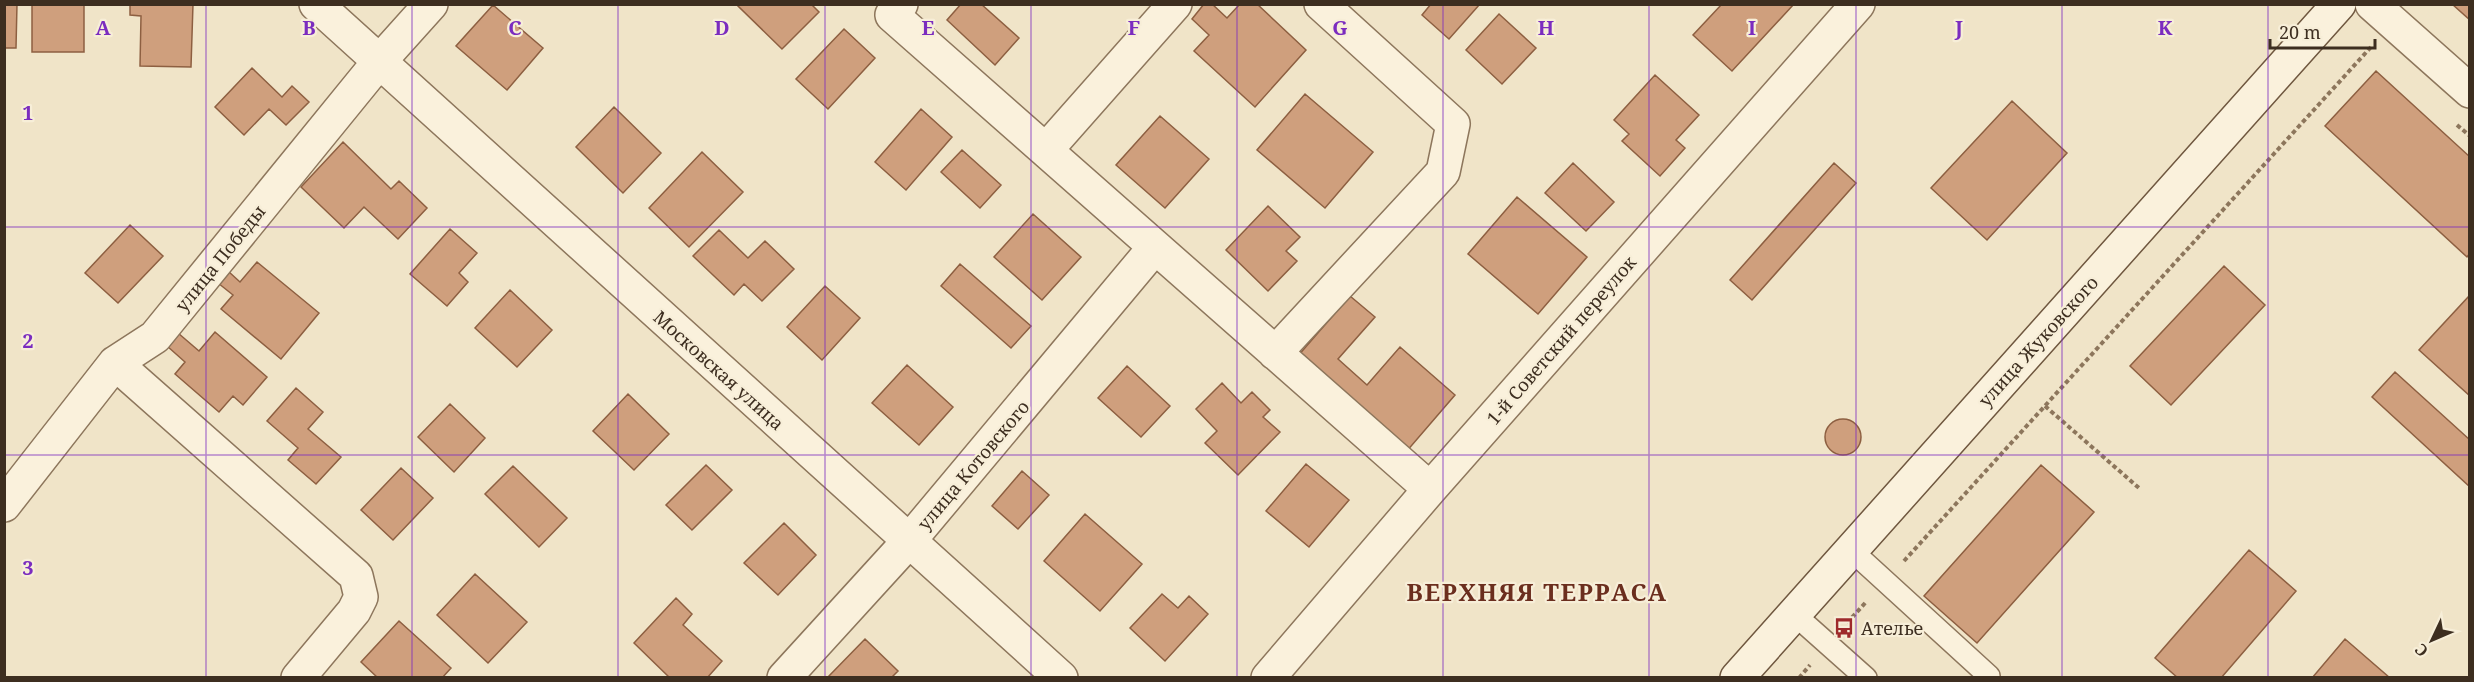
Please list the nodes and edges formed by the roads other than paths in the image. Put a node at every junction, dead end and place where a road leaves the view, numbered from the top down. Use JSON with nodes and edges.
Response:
{"nodes":[{"id":1,"x":315,"y":4,"type":"edge"},
{"id":2,"x":432,"y":4,"type":"edge"},
{"id":3,"x":1175,"y":4,"type":"edge"},
{"id":4,"x":1321,"y":4,"type":"edge"},
{"id":5,"x":2339,"y":4,"type":"edge"},
{"id":6,"x":2372,"y":4,"type":"edge"},
{"id":7,"x":1856,"y":5,"type":"edge"},
{"id":8,"x":897,"y":10,"type":"edge"},
{"id":9,"x":378,"y":63,"type":"junction"},
{"id":10,"x":2469,"y":91,"type":"edge"},
{"id":11,"x":1046,"y":150,"type":"junction"},
{"id":12,"x":1155,"y":247,"type":"junction"},
{"id":13,"x":1275,"y":353,"type":"junction"},
{"id":14,"x":115,"y":363,"type":"junction"},
{"id":15,"x":1430,"y":489,"type":"junction"},
{"id":16,"x":4,"y":505,"type":"edge"},
{"id":17,"x":909,"y":541,"type":"junction"},
{"id":18,"x":1851,"y":550,"type":"junction"},
{"id":19,"x":1794,"y":614,"type":"junction"},
{"id":20,"x":1989,"y":676,"type":"dead end"},
{"id":21,"x":298,"y":678,"type":"edge"},
{"id":22,"x":784,"y":678,"type":"edge"},
{"id":23,"x":1061,"y":678,"type":"edge"},
{"id":24,"x":1268,"y":678,"type":"edge"},
{"id":25,"x":1737,"y":678,"type":"edge"},
{"id":26,"x":1866,"y":678,"type":"edge"}],
"edges":[{"from":1,"to":9,"type":"street","name":"Московская улица"},
{"from":2,"to":9,"type":"street","name":"улица Победы"},
{"from":3,"to":11,"type":"street"},
{"from":4,"to":13,"type":"street"},
{"from":5,"to":18,"type":"street","name":"улица Жуковского"},
{"from":6,"to":10,"type":"street"},
{"from":7,"to":15,"type":"street","name":"1-й Советский переулок"},
{"from":8,"to":11,"type":"street"},
{"from":9,"to":14,"type":"street","name":"улица Победы"},
{"from":9,"to":17,"type":"street","name":"Московская улица"},
{"from":11,"to":12,"type":"street"},
{"from":12,"to":13,"type":"street"},
{"from":12,"to":17,"type":"street","name":"улица Котовского"},
{"from":13,"to":15,"type":"street"},
{"from":14,"to":16,"type":"street","name":"улица Победы"},
{"from":14,"to":21,"type":"street"},
{"from":15,"to":24,"type":"street","name":"1-й Советский переулок"},
{"from":17,"to":22,"type":"street","name":"улица Котовского"},
{"from":17,"to":23,"type":"street","name":"Московская улица"},
{"from":18,"to":19,"type":"street","name":"улица Жуковского"},
{"from":18,"to":20,"type":"lane"},
{"from":19,"to":25,"type":"street","name":"улица Жуковского"},
{"from":19,"to":26,"type":"lane"}]}
